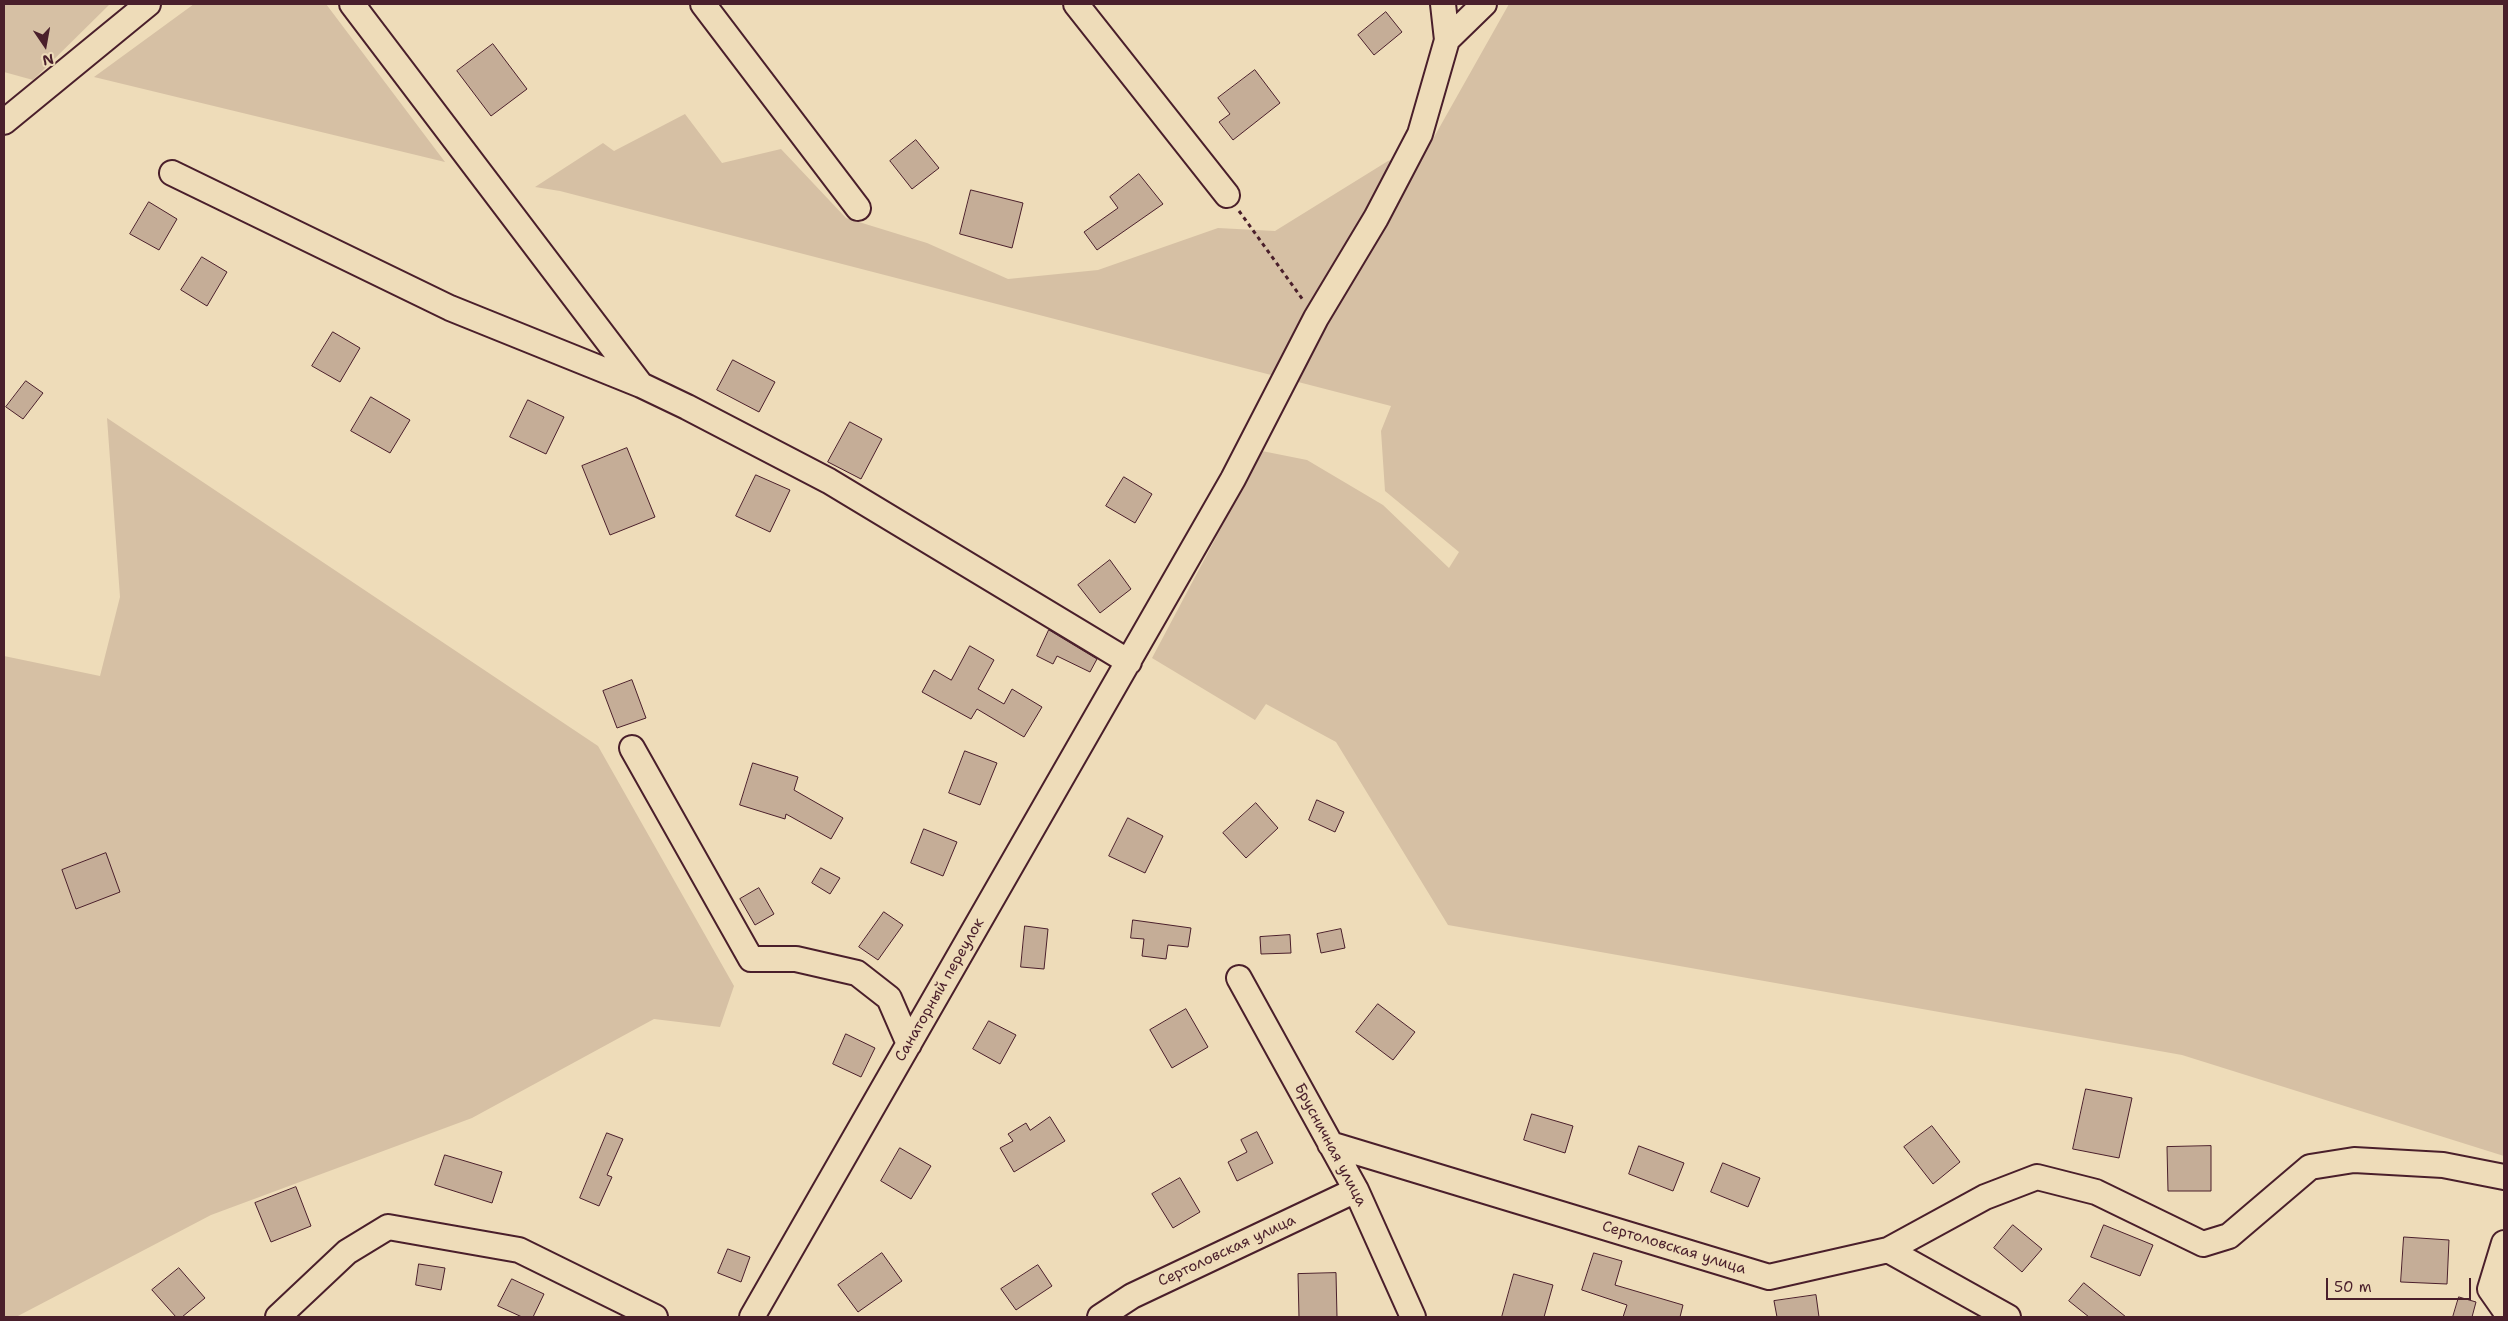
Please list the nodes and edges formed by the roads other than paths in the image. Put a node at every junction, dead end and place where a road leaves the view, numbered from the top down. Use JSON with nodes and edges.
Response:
{"nodes":[{"id":1,"x":148,"y":4,"type":"edge"},
{"id":2,"x":352,"y":4,"type":"edge"},
{"id":3,"x":703,"y":4,"type":"edge"},
{"id":4,"x":1076,"y":4,"type":"edge"},
{"id":5,"x":1443,"y":4,"type":"edge"},
{"id":6,"x":1484,"y":4,"type":"edge"},
{"id":7,"x":1447,"y":40,"type":"junction"},
{"id":8,"x":4,"y":122,"type":"edge"},
{"id":9,"x":172,"y":173,"type":"dead end"},
{"id":10,"x":1227,"y":195,"type":"road end"},
{"id":11,"x":858,"y":208,"type":"dead end"},
{"id":12,"x":641,"y":385,"type":"junction"},
{"id":13,"x":1128,"y":662,"type":"junction"},
{"id":14,"x":632,"y":748,"type":"dead end"},
{"id":15,"x":1239,"y":978,"type":"dead end"},
{"id":16,"x":909,"y":1044,"type":"junction"},
{"id":17,"x":1330,"y":1144,"type":"junction"},
{"id":18,"x":2504,"y":1177,"type":"edge"},
{"id":19,"x":1356,"y":1190,"type":"junction"},
{"id":20,"x":2504,"y":1243,"type":"edge"},
{"id":21,"x":1888,"y":1250,"type":"junction"},
{"id":22,"x":2504,"y":1309,"type":"edge"},
{"id":23,"x":278,"y":1317,"type":"edge"},
{"id":24,"x":655,"y":1317,"type":"edge"},
{"id":25,"x":752,"y":1317,"type":"edge"},
{"id":26,"x":1100,"y":1317,"type":"edge"},
{"id":27,"x":1413,"y":1317,"type":"edge"},
{"id":28,"x":2008,"y":1317,"type":"edge"}],
"edges":[{"from":1,"to":8,"type":"street"},
{"from":2,"to":12,"type":"street"},
{"from":3,"to":11,"type":"street"},
{"from":4,"to":10,"type":"street"},
{"from":5,"to":7,"type":"street"},
{"from":6,"to":7,"type":"street"},
{"from":7,"to":13,"type":"street","name":"Санаторный переулок"},
{"from":9,"to":12,"type":"street"},
{"from":12,"to":13,"type":"street"},
{"from":13,"to":16,"type":"street","name":"Санаторный переулок"},
{"from":14,"to":16,"type":"street"},
{"from":15,"to":17,"type":"street","name":"Брусничная улица"},
{"from":16,"to":25,"type":"street","name":"Санаторный переулок"},
{"from":17,"to":19,"type":"street","name":"Брусничная улица"},
{"from":17,"to":21,"type":"street","name":"Сертоловская улица"},
{"from":18,"to":21,"type":"street","name":"Сертоловская улица"},
{"from":19,"to":26,"type":"street","name":"Сертоловская улица"},
{"from":19,"to":27,"type":"street","name":"Брусничная улица"},
{"from":20,"to":22,"type":"street"},
{"from":21,"to":28,"type":"street"},
{"from":23,"to":24,"type":"street"}]}
